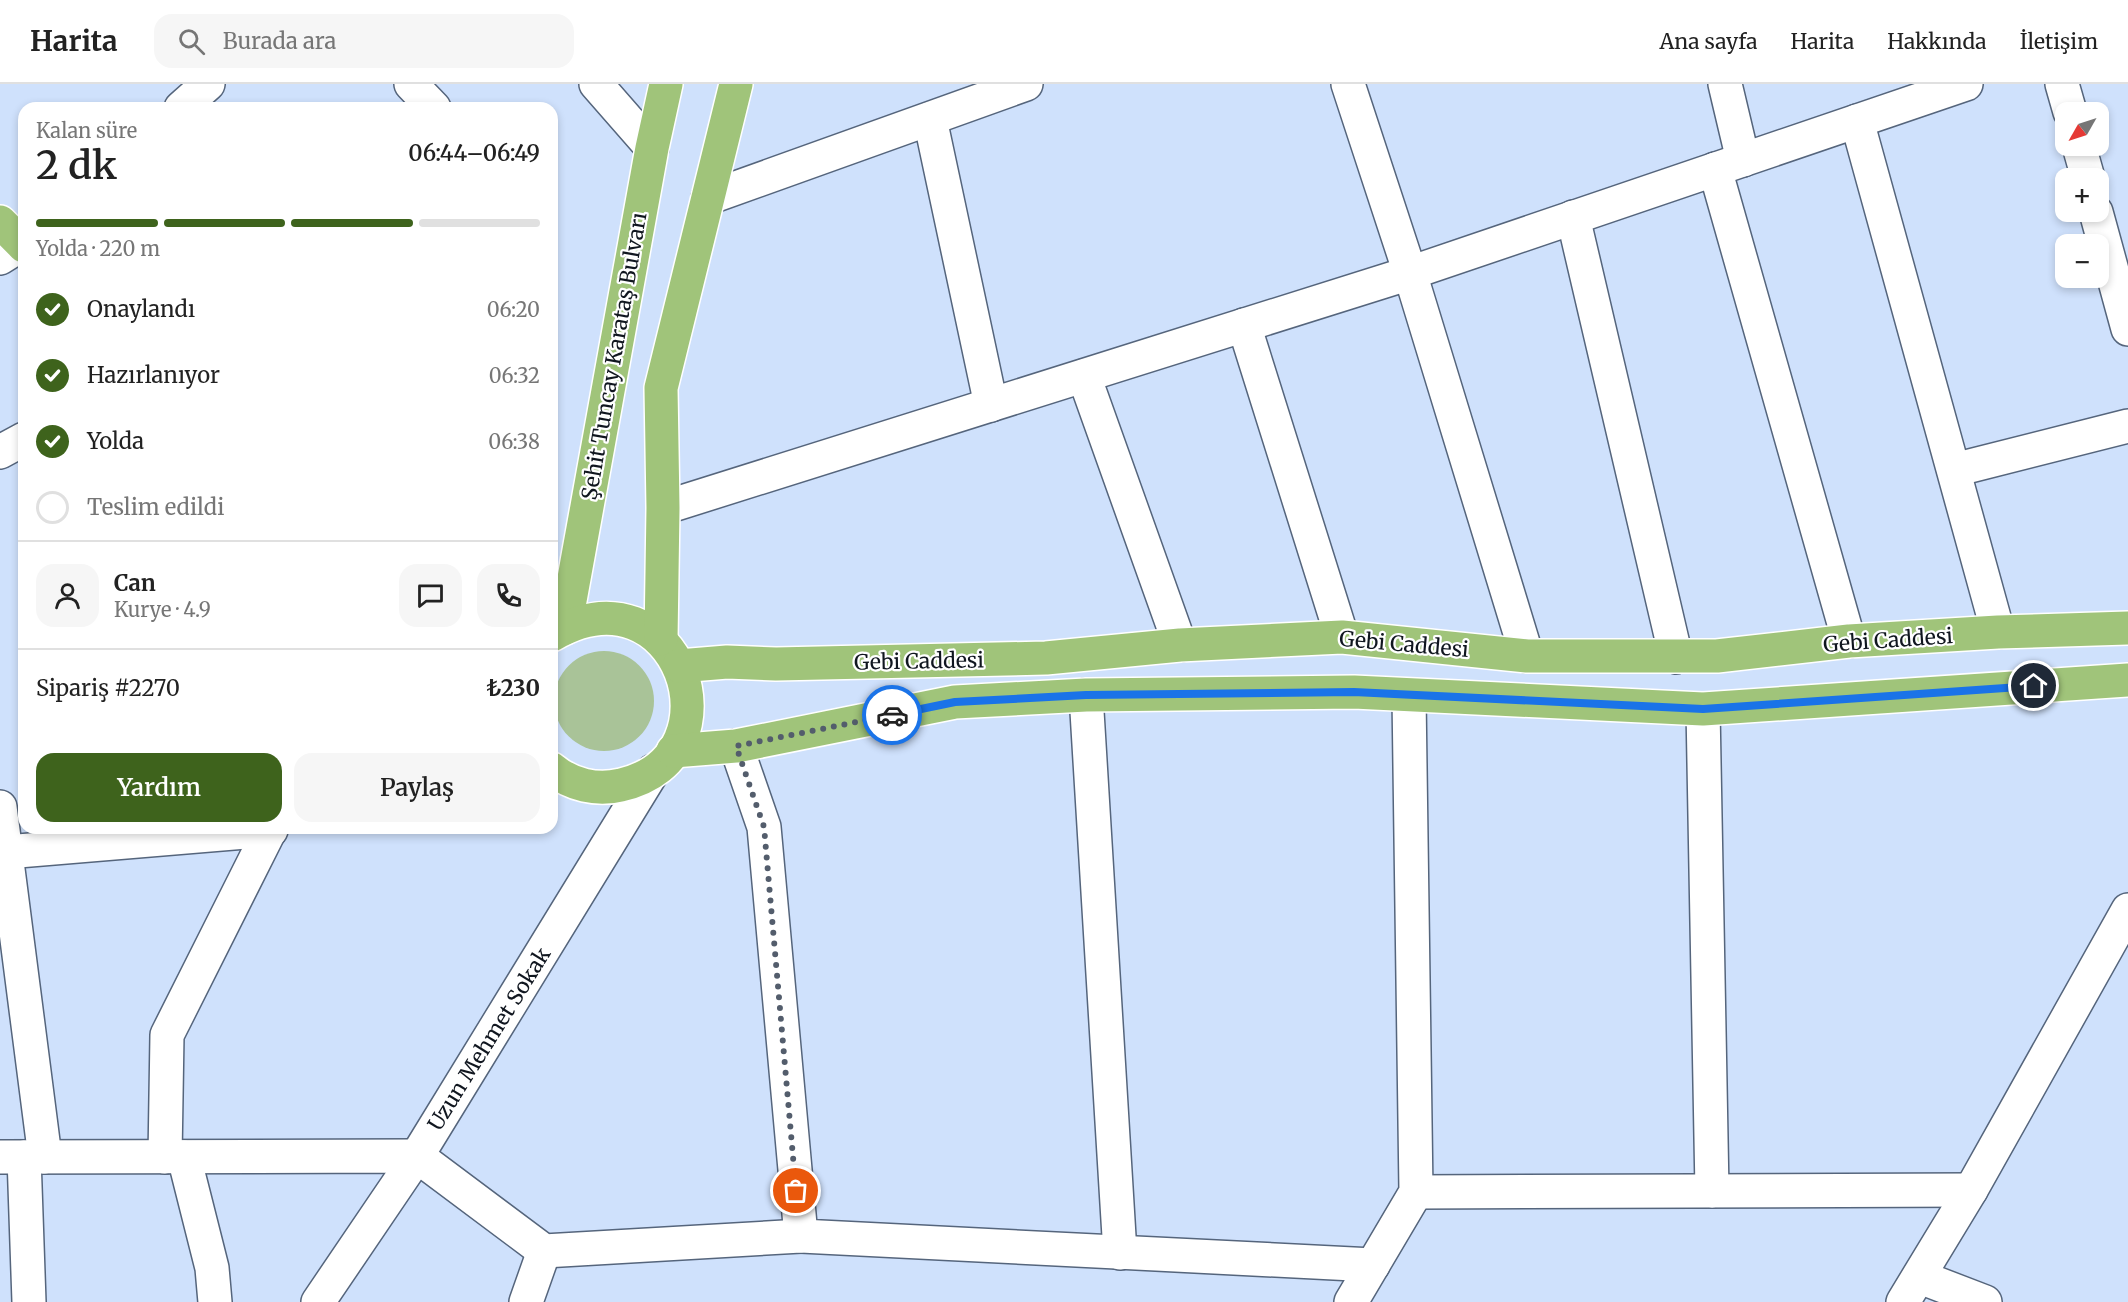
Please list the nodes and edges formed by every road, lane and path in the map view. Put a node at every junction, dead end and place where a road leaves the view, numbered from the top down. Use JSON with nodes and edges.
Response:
{"nodes":[{"id":1,"x":208,"y":84,"type":"edge"},
{"id":2,"x":411,"y":84,"type":"edge"},
{"id":3,"x":596,"y":84,"type":"edge"},
{"id":4,"x":666,"y":84,"type":"edge"},
{"id":5,"x":736,"y":84,"type":"edge"},
{"id":6,"x":1026,"y":84,"type":"edge"},
{"id":7,"x":1348,"y":84,"type":"edge"},
{"id":8,"x":1725,"y":84,"type":"edge"},
{"id":9,"x":1966,"y":84,"type":"edge"},
{"id":10,"x":2062,"y":84,"type":"edge"},
{"id":11,"x":188,"y":102,"type":"edge"},
{"id":12,"x":428,"y":102,"type":"edge"},
{"id":13,"x":2067,"y":102,"type":"edge"},
{"id":14,"x":930,"y":118,"type":"junction"},
{"id":15,"x":1857,"y":121,"type":"junction"},
{"id":16,"x":652,"y":148,"type":"junction"},
{"id":17,"x":1729,"y":164,"type":"junction"},
{"id":18,"x":708,"y":198,"type":"junction"},
{"id":19,"x":1573,"y":217,"type":"junction"},
{"id":20,"x":2099,"y":222,"type":"edge"},
{"id":21,"x":1410,"y":273,"type":"junction"},
{"id":22,"x":2125,"y":309,"type":"edge"},
{"id":23,"x":1244,"y":325,"type":"junction"},
{"id":24,"x":1084,"y":376,"type":"junction"},
{"id":25,"x":990,"y":405,"type":"junction"},
{"id":26,"x":2128,"y":426,"type":"edge"},
{"id":27,"x":18,"y":442,"type":"edge"},
{"id":28,"x":0,"y":452,"type":"edge"},
{"id":29,"x":1954,"y":470,"type":"junction"},
{"id":30,"x":663,"y":508,"type":"junction"},
{"id":31,"x":2128,"y":628,"type":"edge"},
{"id":32,"x":559,"y":631,"type":"edge"},
{"id":33,"x":1998,"y":632,"type":"junction"},
{"id":34,"x":1342,"y":637,"type":"junction"},
{"id":35,"x":661,"y":639,"type":"junction"},
{"id":36,"x":1849,"y":641,"type":"junction"},
{"id":37,"x":1180,"y":645,"type":"junction"},
{"id":38,"x":1527,"y":656,"type":"junction"},
{"id":39,"x":1676,"y":657,"type":"junction"},
{"id":40,"x":679,"y":666,"type":"junction"},
{"id":41,"x":2128,"y":680,"type":"edge"},
{"id":42,"x":1086,"y":695,"type":"junction"},
{"id":43,"x":1409,"y":696,"type":"junction"},
{"id":44,"x":1703,"y":709,"type":"junction"},
{"id":45,"x":736,"y":746,"type":"junction"},
{"id":46,"x":663,"y":761,"type":"junction"},
{"id":47,"x":558,"y":774,"type":"edge"},
{"id":48,"x":0,"y":807,"type":"edge"},
{"id":49,"x":213,"y":834,"type":"edge"},
{"id":50,"x":268,"y":834,"type":"edge"},
{"id":51,"x":6,"y":852,"type":"junction"},
{"id":52,"x":2128,"y":910,"type":"edge"},
{"id":53,"x":417,"y":1156,"type":"junction"},
{"id":54,"x":23,"y":1157,"type":"edge"},
{"id":55,"x":175,"y":1157,"type":"junction"},
{"id":56,"x":1971,"y":1190,"type":"junction"},
{"id":57,"x":1712,"y":1191,"type":"junction"},
{"id":58,"x":1416,"y":1192,"type":"junction"},
{"id":59,"x":801,"y":1236,"type":"junction"},
{"id":60,"x":544,"y":1251,"type":"junction"},
{"id":61,"x":1120,"y":1252,"type":"junction"},
{"id":62,"x":1373,"y":1265,"type":"junction"},
{"id":63,"x":1911,"y":1289,"type":"edge"},
{"id":64,"x":29,"y":1302,"type":"edge"},
{"id":65,"x":214,"y":1302,"type":"edge"},
{"id":66,"x":318,"y":1302,"type":"edge"},
{"id":67,"x":526,"y":1302,"type":"edge"},
{"id":68,"x":1351,"y":1302,"type":"edge"},
{"id":69,"x":1985,"y":1302,"type":"edge"}],
"edges":[{"from":1,"to":11,"type":"street"},
{"from":2,"to":12,"type":"street"},
{"from":3,"to":16,"type":"street"},
{"from":4,"to":16,"type":"main road","name":"Şehit Tuncay Karataş Bulvarı"},
{"from":5,"to":18,"type":"main road"},
{"from":6,"to":14,"type":"street"},
{"from":7,"to":21,"type":"street"},
{"from":8,"to":17,"type":"street"},
{"from":9,"to":15,"type":"street"},
{"from":10,"to":13,"type":"street"},
{"from":14,"to":18,"type":"street"},
{"from":14,"to":25,"type":"street"},
{"from":15,"to":17,"type":"street"},
{"from":15,"to":29,"type":"street"},
{"from":16,"to":32,"type":"main road","name":"Şehit Tuncay Karataş Bulvarı"},
{"from":17,"to":19,"type":"street"},
{"from":17,"to":36,"type":"street"},
{"from":18,"to":30,"type":"main road"},
{"from":19,"to":21,"type":"street"},
{"from":19,"to":39,"type":"street"},
{"from":20,"to":22,"type":"street"},
{"from":21,"to":23,"type":"street"},
{"from":21,"to":38,"type":"street"},
{"from":23,"to":24,"type":"street"},
{"from":23,"to":34,"type":"street"},
{"from":24,"to":25,"type":"street"},
{"from":24,"to":37,"type":"street"},
{"from":25,"to":30,"type":"street"},
{"from":26,"to":29,"type":"street"},
{"from":27,"to":28,"type":"street"},
{"from":29,"to":33,"type":"street"},
{"from":30,"to":35,"type":"main road"},
{"from":31,"to":33,"type":"main road","name":"Gebi Caddesi"},
{"from":32,"to":35,"type":"main road"},
{"from":33,"to":36,"type":"main road","name":"Gebi Caddesi"},
{"from":34,"to":37,"type":"main road","name":"Gebi Caddesi"},
{"from":34,"to":38,"type":"main road","name":"Gebi Caddesi"},
{"from":35,"to":40,"type":"main road"},
{"from":36,"to":39,"type":"main road","name":"Gebi Caddesi"},
{"from":37,"to":40,"type":"main road","name":"Gebi Caddesi"},
{"from":38,"to":39,"type":"main road","name":"Gebi Caddesi"},
{"from":40,"to":46,"type":"main road"},
{"from":41,"to":44,"type":"main road","name":"Gebi Caddesi"},
{"from":42,"to":43,"type":"main road","name":"Gebi Caddesi"},
{"from":42,"to":45,"type":"main road","name":"Gebi Caddesi"},
{"from":42,"to":61,"type":"street"},
{"from":43,"to":44,"type":"main road","name":"Gebi Caddesi"},
{"from":43,"to":58,"type":"street"},
{"from":44,"to":57,"type":"street"},
{"from":45,"to":46,"type":"main road","name":"Gebi Caddesi"},
{"from":45,"to":59,"type":"street"},
{"from":46,"to":47,"type":"main road"},
{"from":46,"to":53,"type":"street","name":"Uzun Mehmet Sokak"},
{"from":48,"to":51,"type":"street"},
{"from":49,"to":51,"type":"street"},
{"from":50,"to":55,"type":"street"},
{"from":51,"to":54,"type":"street"},
{"from":52,"to":56,"type":"street"},
{"from":53,"to":55,"type":"street"},
{"from":53,"to":60,"type":"street"},
{"from":53,"to":66,"type":"street","name":"Uzun Mehmet Sokak"},
{"from":54,"to":55,"type":"street"},
{"from":54,"to":64,"type":"street"},
{"from":55,"to":65,"type":"street"},
{"from":56,"to":57,"type":"street"},
{"from":56,"to":63,"type":"street"},
{"from":57,"to":58,"type":"street"},
{"from":58,"to":62,"type":"street"},
{"from":59,"to":60,"type":"street"},
{"from":59,"to":61,"type":"street"},
{"from":60,"to":67,"type":"street"},
{"from":61,"to":62,"type":"street"},
{"from":62,"to":68,"type":"street"},
{"from":63,"to":69,"type":"street"}]}
